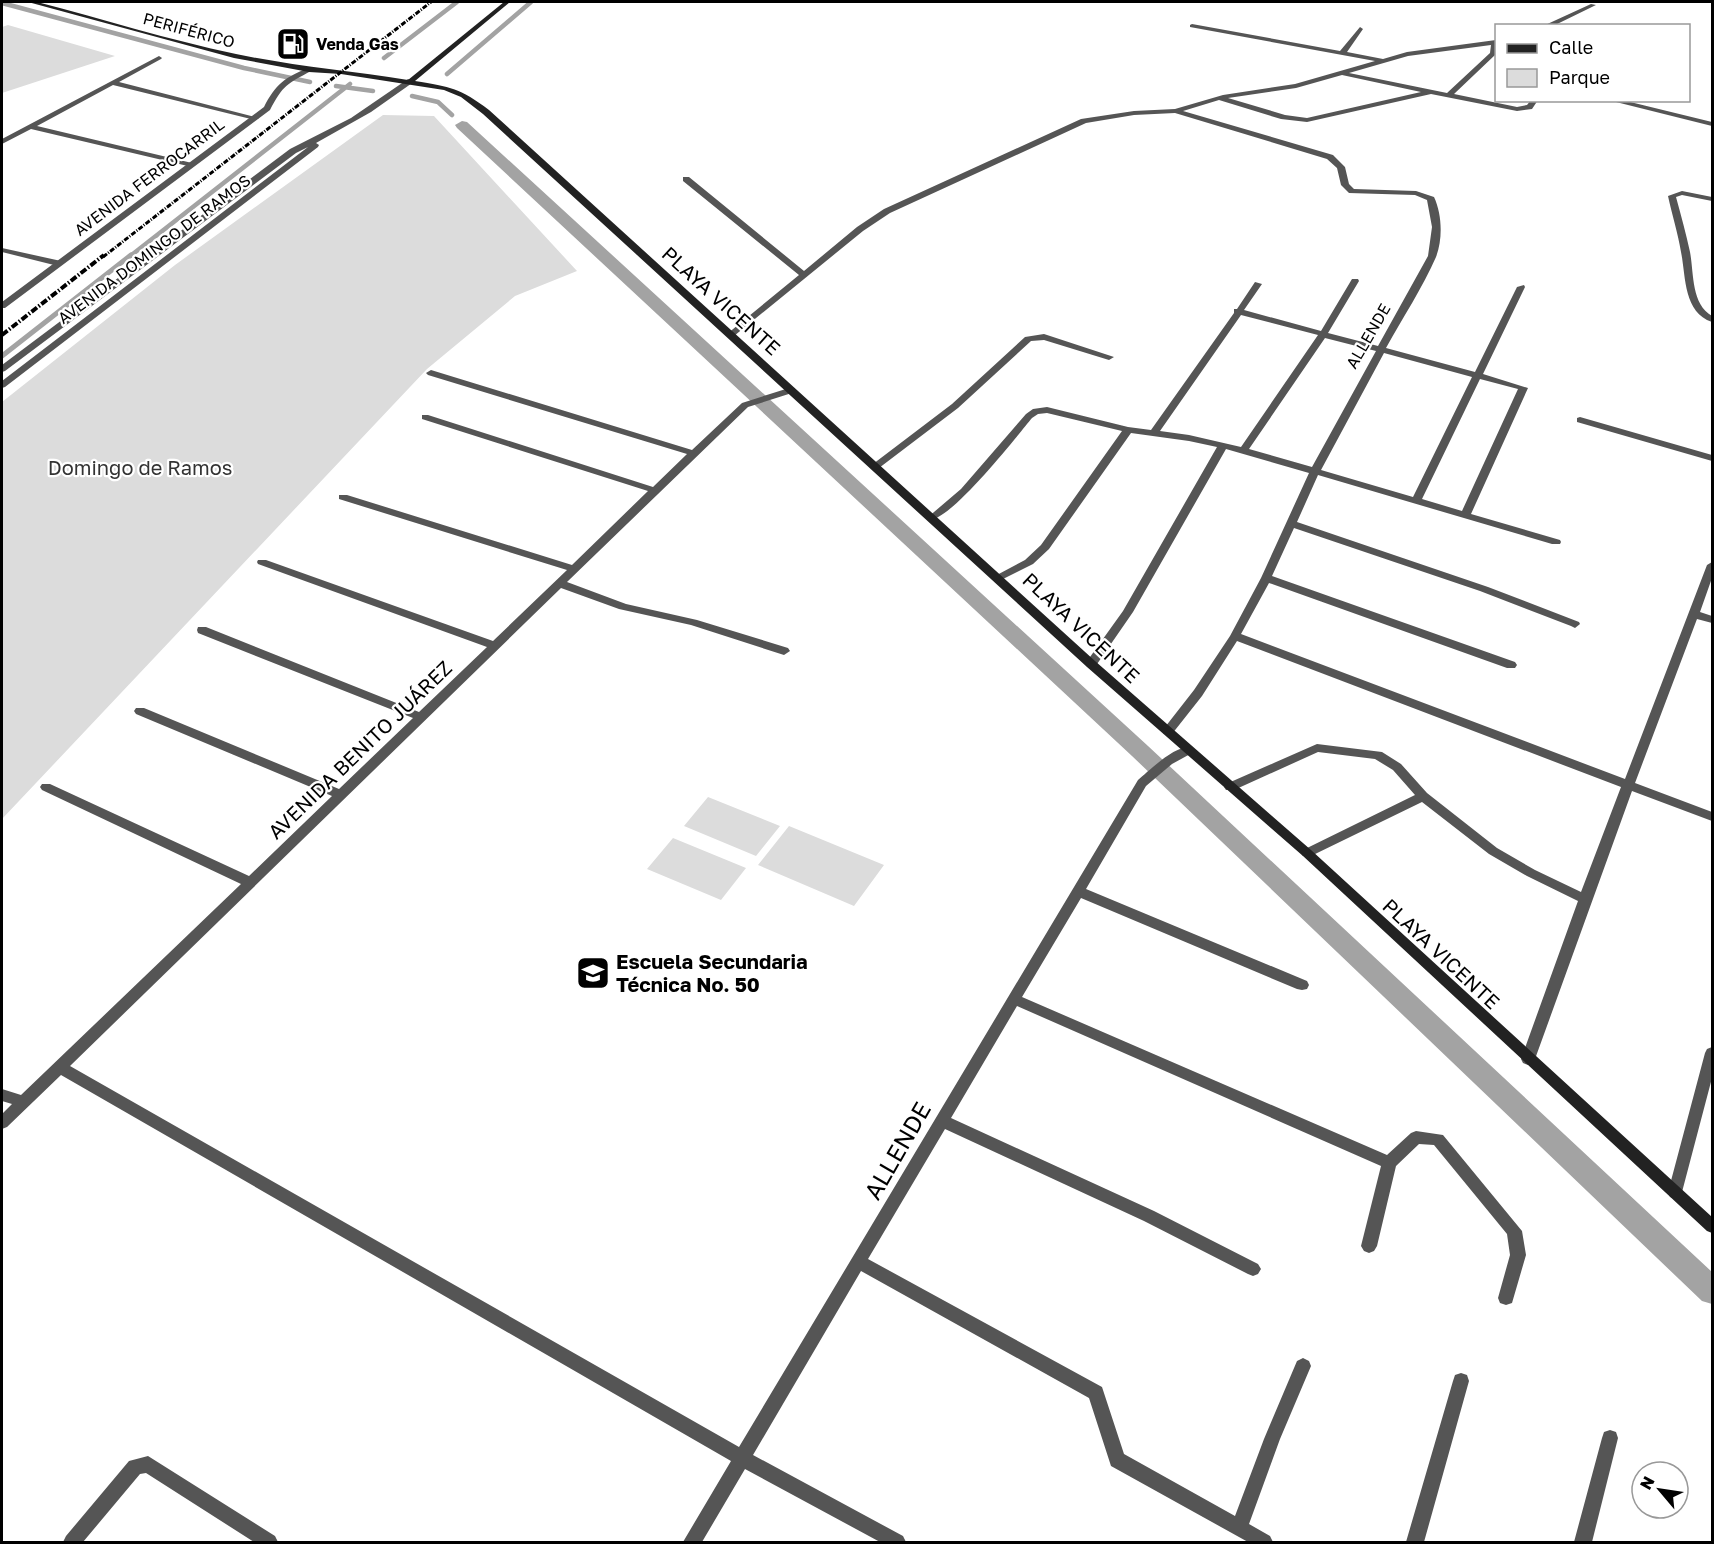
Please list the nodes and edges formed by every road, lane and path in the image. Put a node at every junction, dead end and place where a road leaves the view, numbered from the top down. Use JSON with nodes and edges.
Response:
{"nodes":[{"id":1,"x":31,"y":2,"type":"edge"},
{"id":2,"x":58,"y":2,"type":"edge"},
{"id":3,"x":507,"y":2,"type":"edge"},
{"id":4,"x":1593,"y":5,"type":"dead end"},
{"id":5,"x":1550,"y":24,"type":"edge"},
{"id":6,"x":1192,"y":26,"type":"dead end"},
{"id":7,"x":1360,"y":29,"type":"dead end"},
{"id":8,"x":1495,"y":42,"type":"edge"},
{"id":9,"x":1495,"y":45,"type":"edge"},
{"id":10,"x":1343,"y":52,"type":"junction"},
{"id":11,"x":159,"y":58,"type":"dead end"},
{"id":12,"x":1383,"y":60,"type":"junction"},
{"id":13,"x":309,"y":70,"type":"junction"},
{"id":14,"x":341,"y":72,"type":"junction"},
{"id":15,"x":1343,"y":74,"type":"junction"},
{"id":16,"x":411,"y":81,"type":"junction"},
{"id":17,"x":112,"y":83,"type":"junction"},
{"id":18,"x":1433,"y":91,"type":"junction"},
{"id":19,"x":1450,"y":94,"type":"junction"},
{"id":20,"x":1219,"y":98,"type":"junction"},
{"id":21,"x":1533,"y":102,"type":"edge"},
{"id":22,"x":1618,"y":102,"type":"edge"},
{"id":23,"x":1175,"y":111,"type":"junction"},
{"id":24,"x":255,"y":118,"type":"junction"},
{"id":25,"x":1713,"y":124,"type":"edge"},
{"id":26,"x":30,"y":127,"type":"junction"},
{"id":27,"x":325,"y":137,"type":"junction"},
{"id":28,"x":2,"y":142,"type":"edge"},
{"id":29,"x":189,"y":165,"type":"junction"},
{"id":30,"x":686,"y":179,"type":"dead end"},
{"id":31,"x":1713,"y":199,"type":"edge"},
{"id":32,"x":201,"y":218,"type":"junction"},
{"id":33,"x":215,"y":221,"type":"junction"},
{"id":34,"x":2,"y":250,"type":"edge"},
{"id":35,"x":58,"y":264,"type":"junction"},
{"id":36,"x":804,"y":275,"type":"junction"},
{"id":37,"x":1355,"y":281,"type":"dead end"},
{"id":38,"x":1258,"y":284,"type":"dead end"},
{"id":39,"x":1521,"y":287,"type":"dead end"},
{"id":40,"x":2,"y":306,"type":"edge"},
{"id":41,"x":1237,"y":311,"type":"junction"},
{"id":42,"x":1713,"y":319,"type":"edge"},
{"id":43,"x":1324,"y":333,"type":"junction"},
{"id":44,"x":731,"y":334,"type":"junction"},
{"id":45,"x":1381,"y":349,"type":"junction"},
{"id":46,"x":1110,"y":357,"type":"dead end"},
{"id":47,"x":2,"y":369,"type":"edge"},
{"id":48,"x":431,"y":373,"type":"dead end"},
{"id":49,"x":1479,"y":374,"type":"junction"},
{"id":50,"x":2,"y":385,"type":"edge"},
{"id":51,"x":792,"y":390,"type":"junction"},
{"id":52,"x":425,"y":417,"type":"dead end"},
{"id":53,"x":1580,"y":420,"type":"dead end"},
{"id":54,"x":1128,"y":430,"type":"junction"},
{"id":55,"x":1154,"y":433,"type":"junction"},
{"id":56,"x":1223,"y":445,"type":"junction"},
{"id":57,"x":1243,"y":450,"type":"junction"},
{"id":58,"x":692,"y":453,"type":"junction"},
{"id":59,"x":1713,"y":458,"type":"edge"},
{"id":60,"x":876,"y":466,"type":"junction"},
{"id":61,"x":1316,"y":471,"type":"junction"},
{"id":62,"x":654,"y":490,"type":"junction"},
{"id":63,"x":343,"y":497,"type":"dead end"},
{"id":64,"x":1416,"y":501,"type":"junction"},
{"id":65,"x":1465,"y":516,"type":"junction"},
{"id":66,"x":932,"y":518,"type":"junction"},
{"id":67,"x":1292,"y":524,"type":"junction"},
{"id":68,"x":1556,"y":542,"type":"dead end"},
{"id":69,"x":262,"y":562,"type":"dead end"},
{"id":70,"x":1713,"y":565,"type":"edge"},
{"id":71,"x":574,"y":569,"type":"junction"},
{"id":72,"x":999,"y":578,"type":"junction"},
{"id":73,"x":1266,"y":578,"type":"junction"},
{"id":74,"x":561,"y":584,"type":"junction"},
{"id":75,"x":1695,"y":614,"type":"junction"},
{"id":76,"x":1713,"y":621,"type":"edge"},
{"id":77,"x":1575,"y":624,"type":"dead end"},
{"id":78,"x":202,"y":630,"type":"dead end"},
{"id":79,"x":1235,"y":636,"type":"junction"},
{"id":80,"x":495,"y":646,"type":"junction"},
{"id":81,"x":784,"y":651,"type":"dead end"},
{"id":82,"x":1091,"y":664,"type":"junction"},
{"id":83,"x":1511,"y":665,"type":"dead end"},
{"id":84,"x":140,"y":711,"type":"dead end"},
{"id":85,"x":421,"y":717,"type":"junction"},
{"id":86,"x":1168,"y":731,"type":"junction"},
{"id":87,"x":1188,"y":750,"type":"junction"},
{"id":88,"x":1628,"y":785,"type":"junction"},
{"id":89,"x":46,"y":787,"type":"dead end"},
{"id":90,"x":1230,"y":787,"type":"junction"},
{"id":91,"x":341,"y":795,"type":"junction"},
{"id":92,"x":1423,"y":796,"type":"junction"},
{"id":93,"x":1713,"y":817,"type":"edge"},
{"id":94,"x":1307,"y":854,"type":"junction"},
{"id":95,"x":251,"y":883,"type":"junction"},
{"id":96,"x":1077,"y":891,"type":"junction"},
{"id":97,"x":1585,"y":899,"type":"junction"},
{"id":98,"x":1302,"y":985,"type":"dead end"},
{"id":99,"x":1014,"y":999,"type":"junction"},
{"id":100,"x":1713,"y":1053,"type":"edge"},
{"id":101,"x":1528,"y":1059,"type":"junction"},
{"id":102,"x":60,"y":1067,"type":"junction"},
{"id":103,"x":2,"y":1095,"type":"edge"},
{"id":104,"x":23,"y":1102,"type":"junction"},
{"id":105,"x":942,"y":1121,"type":"junction"},
{"id":106,"x":2,"y":1123,"type":"edge"},
{"id":107,"x":1389,"y":1162,"type":"junction"},
{"id":108,"x":1675,"y":1192,"type":"junction"},
{"id":109,"x":1713,"y":1226,"type":"edge"},
{"id":110,"x":1369,"y":1246,"type":"dead end"},
{"id":111,"x":859,"y":1262,"type":"junction"},
{"id":112,"x":1253,"y":1269,"type":"dead end"},
{"id":113,"x":1506,"y":1298,"type":"dead end"},
{"id":114,"x":1303,"y":1366,"type":"dead end"},
{"id":115,"x":1461,"y":1381,"type":"dead end"},
{"id":116,"x":1610,"y":1438,"type":"dead end"},
{"id":117,"x":742,"y":1458,"type":"junction"},
{"id":118,"x":1239,"y":1529,"type":"junction"},
{"id":119,"x":72,"y":1542,"type":"edge"},
{"id":120,"x":269,"y":1542,"type":"edge"},
{"id":121,"x":692,"y":1542,"type":"edge"},
{"id":122,"x":897,"y":1542,"type":"edge"},
{"id":123,"x":1264,"y":1542,"type":"edge"},
{"id":124,"x":1415,"y":1542,"type":"edge"},
{"id":125,"x":1583,"y":1542,"type":"edge"}],
"edges":[{"from":1,"to":13,"type":"main road","name":"PERIFÉRICO"},
{"from":2,"to":14,"type":"main road","name":"PERIFÉRICO"},
{"from":3,"to":16,"type":"main road"},
{"from":4,"to":5,"type":"street"},
{"from":6,"to":10,"type":"street"},
{"from":7,"to":10,"type":"street"},
{"from":8,"to":12,"type":"street"},
{"from":9,"to":19,"type":"street"},
{"from":10,"to":12,"type":"street"},
{"from":11,"to":17,"type":"street"},
{"from":12,"to":15,"type":"street"},
{"from":13,"to":14,"type":"main road","name":"PERIFÉRICO"},
{"from":13,"to":24,"type":"street","name":"AVENIDA FERROCARRIL"},
{"from":14,"to":16,"type":"main road","name":"PERIFÉRICO"},
{"from":15,"to":18,"type":"street"},
{"from":15,"to":20,"type":"street"},
{"from":16,"to":27,"type":"street","name":"AVENIDA DOMINGO DE RAMOS"},
{"from":16,"to":44,"type":"main road","name":"PLAYA VICENTE"},
{"from":17,"to":24,"type":"street"},
{"from":17,"to":26,"type":"street"},
{"from":18,"to":19,"type":"street"},
{"from":18,"to":20,"type":"street"},
{"from":19,"to":21,"type":"street"},
{"from":20,"to":23,"type":"street"},
{"from":22,"to":25,"type":"street"},
{"from":23,"to":36,"type":"street"},
{"from":23,"to":45,"type":"street","name":"ALLENDE"},
{"from":24,"to":29,"type":"street","name":"AVENIDA FERROCARRIL"},
{"from":26,"to":28,"type":"street"},
{"from":26,"to":29,"type":"street"},
{"from":27,"to":32,"type":"street","name":"AVENIDA DOMINGO DE RAMOS"},
{"from":27,"to":33,"type":"street","name":"AVENIDA DOMINGO DE RAMOS"},
{"from":29,"to":35,"type":"street","name":"AVENIDA FERROCARRIL"},
{"from":30,"to":36,"type":"street"},
{"from":31,"to":42,"type":"street"},
{"from":32,"to":33,"type":"street"},
{"from":32,"to":47,"type":"street","name":"AVENIDA DOMINGO DE RAMOS"},
{"from":33,"to":50,"type":"street","name":"AVENIDA DOMINGO DE RAMOS"},
{"from":34,"to":35,"type":"street"},
{"from":35,"to":40,"type":"street","name":"AVENIDA FERROCARRIL"},
{"from":36,"to":44,"type":"street"},
{"from":37,"to":43,"type":"street"},
{"from":38,"to":41,"type":"street"},
{"from":39,"to":49,"type":"street"},
{"from":41,"to":43,"type":"street"},
{"from":41,"to":55,"type":"street"},
{"from":43,"to":45,"type":"street"},
{"from":43,"to":57,"type":"street"},
{"from":44,"to":51,"type":"main road","name":"PLAYA VICENTE"},
{"from":45,"to":49,"type":"street"},
{"from":45,"to":61,"type":"street","name":"ALLENDE"},
{"from":46,"to":60,"type":"street"},
{"from":48,"to":58,"type":"street"},
{"from":49,"to":64,"type":"street"},
{"from":49,"to":65,"type":"street"},
{"from":51,"to":58,"type":"street","name":"AVENIDA BENITO JUÁREZ"},
{"from":51,"to":60,"type":"main road","name":"PLAYA VICENTE"},
{"from":52,"to":62,"type":"street"},
{"from":53,"to":59,"type":"street"},
{"from":54,"to":55,"type":"street"},
{"from":54,"to":66,"type":"street"},
{"from":54,"to":72,"type":"street"},
{"from":55,"to":56,"type":"street"},
{"from":56,"to":57,"type":"street"},
{"from":56,"to":82,"type":"street"},
{"from":57,"to":61,"type":"street"},
{"from":58,"to":62,"type":"street","name":"AVENIDA BENITO JUÁREZ"},
{"from":60,"to":66,"type":"main road","name":"PLAYA VICENTE"},
{"from":61,"to":64,"type":"street"},
{"from":61,"to":67,"type":"street","name":"ALLENDE"},
{"from":62,"to":71,"type":"street","name":"AVENIDA BENITO JUÁREZ"},
{"from":63,"to":71,"type":"street"},
{"from":64,"to":65,"type":"street"},
{"from":65,"to":68,"type":"street"},
{"from":66,"to":72,"type":"main road","name":"PLAYA VICENTE"},
{"from":67,"to":73,"type":"street","name":"ALLENDE"},
{"from":67,"to":77,"type":"street"},
{"from":69,"to":80,"type":"street"},
{"from":70,"to":75,"type":"street"},
{"from":71,"to":74,"type":"street","name":"AVENIDA BENITO JUÁREZ"},
{"from":72,"to":82,"type":"main road","name":"PLAYA VICENTE"},
{"from":73,"to":79,"type":"street","name":"ALLENDE"},
{"from":73,"to":83,"type":"street"},
{"from":74,"to":80,"type":"street","name":"AVENIDA BENITO JUÁREZ"},
{"from":74,"to":81,"type":"street"},
{"from":75,"to":76,"type":"street"},
{"from":75,"to":88,"type":"street"},
{"from":78,"to":85,"type":"street"},
{"from":79,"to":86,"type":"street","name":"ALLENDE"},
{"from":79,"to":88,"type":"street"},
{"from":80,"to":85,"type":"street","name":"AVENIDA BENITO JUÁREZ"},
{"from":82,"to":86,"type":"main road","name":"PLAYA VICENTE"},
{"from":84,"to":91,"type":"street"},
{"from":85,"to":91,"type":"street","name":"AVENIDA BENITO JUÁREZ"},
{"from":86,"to":87,"type":"main road","name":"PLAYA VICENTE"},
{"from":87,"to":90,"type":"main road","name":"PLAYA VICENTE"},
{"from":87,"to":96,"type":"street","name":"ALLENDE"},
{"from":88,"to":93,"type":"street"},
{"from":88,"to":97,"type":"street"},
{"from":89,"to":95,"type":"street"},
{"from":90,"to":92,"type":"street"},
{"from":90,"to":94,"type":"main road","name":"PLAYA VICENTE"},
{"from":91,"to":95,"type":"street","name":"AVENIDA BENITO JUÁREZ"},
{"from":92,"to":94,"type":"street"},
{"from":92,"to":97,"type":"street"},
{"from":94,"to":101,"type":"main road","name":"PLAYA VICENTE"},
{"from":95,"to":102,"type":"street","name":"AVENIDA BENITO JUÁREZ"},
{"from":96,"to":98,"type":"street"},
{"from":96,"to":99,"type":"street","name":"ALLENDE"},
{"from":97,"to":101,"type":"street"},
{"from":99,"to":105,"type":"street","name":"ALLENDE"},
{"from":99,"to":107,"type":"street"},
{"from":100,"to":108,"type":"street"},
{"from":101,"to":108,"type":"main road","name":"PLAYA VICENTE"},
{"from":102,"to":104,"type":"street","name":"AVENIDA BENITO JUÁREZ"},
{"from":102,"to":117,"type":"street"},
{"from":103,"to":104,"type":"street"},
{"from":104,"to":106,"type":"street","name":"AVENIDA BENITO JUÁREZ"},
{"from":105,"to":111,"type":"street","name":"ALLENDE"},
{"from":105,"to":112,"type":"street"},
{"from":107,"to":110,"type":"street"},
{"from":107,"to":113,"type":"street"},
{"from":108,"to":109,"type":"main road","name":"PLAYA VICENTE"},
{"from":111,"to":117,"type":"street","name":"ALLENDE"},
{"from":111,"to":118,"type":"street"},
{"from":114,"to":118,"type":"street"},
{"from":115,"to":124,"type":"street"},
{"from":116,"to":125,"type":"street"},
{"from":117,"to":121,"type":"street","name":"ALLENDE"},
{"from":117,"to":122,"type":"street"},
{"from":118,"to":123,"type":"street"},
{"from":119,"to":120,"type":"street"}]}
